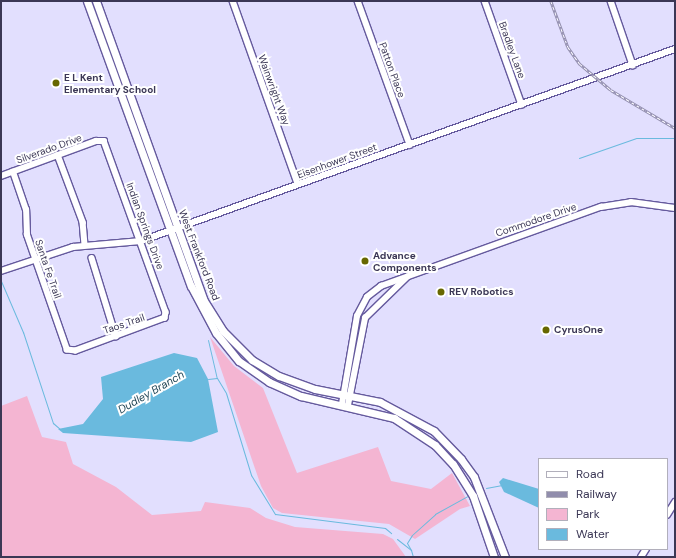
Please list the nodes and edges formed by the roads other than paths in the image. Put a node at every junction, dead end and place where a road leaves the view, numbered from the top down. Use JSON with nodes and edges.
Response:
{"nodes":[{"id":1,"x":87,"y":1,"type":"edge"},
{"id":2,"x":96,"y":1,"type":"edge"},
{"id":3,"x":233,"y":1,"type":"edge"},
{"id":4,"x":358,"y":1,"type":"edge"},
{"id":5,"x":484,"y":1,"type":"edge"},
{"id":6,"x":611,"y":1,"type":"edge"},
{"id":7,"x":675,"y":49,"type":"edge"},
{"id":8,"x":633,"y":65,"type":"junction"},
{"id":9,"x":522,"y":105,"type":"junction"},
{"id":10,"x":104,"y":141,"type":"joint"},
{"id":11,"x":410,"y":145,"type":"junction"},
{"id":12,"x":58,"y":155,"type":"junction"},
{"id":13,"x":13,"y":172,"type":"junction"},
{"id":14,"x":1,"y":176,"type":"edge"},
{"id":15,"x":298,"y":184,"type":"junction"},
{"id":16,"x":675,"y":208,"type":"edge"},
{"id":17,"x":178,"y":228,"type":"junction"},
{"id":18,"x":170,"y":230,"type":"junction"},
{"id":19,"x":141,"y":240,"type":"junction"},
{"id":20,"x":84,"y":245,"type":"junction"},
{"id":21,"x":92,"y":258,"type":"dead end"},
{"id":22,"x":35,"y":259,"type":"junction"},
{"id":23,"x":1,"y":271,"type":"edge"},
{"id":24,"x":407,"y":277,"type":"junction"},
{"id":25,"x":381,"y":286,"type":"junction"},
{"id":26,"x":388,"y":293,"type":"junction"},
{"id":27,"x":357,"y":316,"type":"junction"},
{"id":28,"x":165,"y":318,"type":"joint"},
{"id":29,"x":365,"y":318,"type":"junction"},
{"id":30,"x":116,"y":336,"type":"junction"},
{"id":31,"x":88,"y":346,"type":"joint"},
{"id":32,"x":347,"y":395,"type":"junction"},
{"id":33,"x":345,"y":404,"type":"junction"},
{"id":34,"x":675,"y":502,"type":"edge"},
{"id":35,"x":668,"y":513,"type":"edge"},
{"id":36,"x":494,"y":557,"type":"edge"},
{"id":37,"x":505,"y":557,"type":"edge"}],
"edges":[{"from":1,"to":18,"type":"main road","name":"West Frankford Road"},
{"from":2,"to":17,"type":"main road","name":"West Frankford Road"},
{"from":3,"to":15,"type":"street","name":"Wainwright Way"},
{"from":4,"to":11,"type":"street","name":"Patton Place"},
{"from":5,"to":9,"type":"street","name":"Bradley Lane"},
{"from":6,"to":8,"type":"street"},
{"from":7,"to":8,"type":"street","name":"Eisenhower Street"},
{"from":8,"to":9,"type":"street","name":"Eisenhower Street"},
{"from":9,"to":11,"type":"street","name":"Eisenhower Street"},
{"from":10,"to":12,"type":"street","name":"Silverado Drive"},
{"from":10,"to":19,"type":"street","name":"Indian Springs Drive"},
{"from":11,"to":15,"type":"street","name":"Eisenhower Street"},
{"from":12,"to":13,"type":"street","name":"Silverado Drive"},
{"from":12,"to":20,"type":"street"},
{"from":13,"to":14,"type":"street","name":"Silverado Drive"},
{"from":13,"to":22,"type":"street","name":"Santa Fe Trail"},
{"from":15,"to":17,"type":"street","name":"Eisenhower Street"},
{"from":16,"to":24,"type":"street","name":"Commodore Drive"},
{"from":17,"to":18,"type":"street","name":"Eisenhower Street"},
{"from":17,"to":32,"type":"main road","name":"West Frankford Road"},
{"from":18,"to":19,"type":"street","name":"Eisenhower Street"},
{"from":18,"to":33,"type":"main road","name":"West Frankford Road"},
{"from":19,"to":20,"type":"street","name":"Eisenhower Street"},
{"from":19,"to":28,"type":"street","name":"Indian Springs Drive"},
{"from":20,"to":22,"type":"street","name":"Eisenhower Street"},
{"from":21,"to":30,"type":"street"},
{"from":22,"to":23,"type":"street","name":"Eisenhower Street"},
{"from":22,"to":31,"type":"street","name":"Santa Fe Trail"},
{"from":24,"to":25,"type":"street","name":"Commodore Drive"},
{"from":24,"to":26,"type":"street","name":"Commodore Drive"},
{"from":25,"to":26,"type":"street"},
{"from":25,"to":27,"type":"street","name":"Commodore Drive"},
{"from":26,"to":29,"type":"street","name":"Commodore Drive"},
{"from":27,"to":29,"type":"street"},
{"from":27,"to":32,"type":"street","name":"Commodore Drive"},
{"from":28,"to":30,"type":"street","name":"Taos Trail"},
{"from":29,"to":32,"type":"street","name":"Commodore Drive"},
{"from":30,"to":31,"type":"street","name":"Taos Trail"},
{"from":32,"to":33,"type":"street","name":"Commodore Drive"},
{"from":32,"to":37,"type":"main road","name":"West Frankford Road"},
{"from":33,"to":36,"type":"main road","name":"West Frankford Road"},
{"from":34,"to":35,"type":"street"}]}
